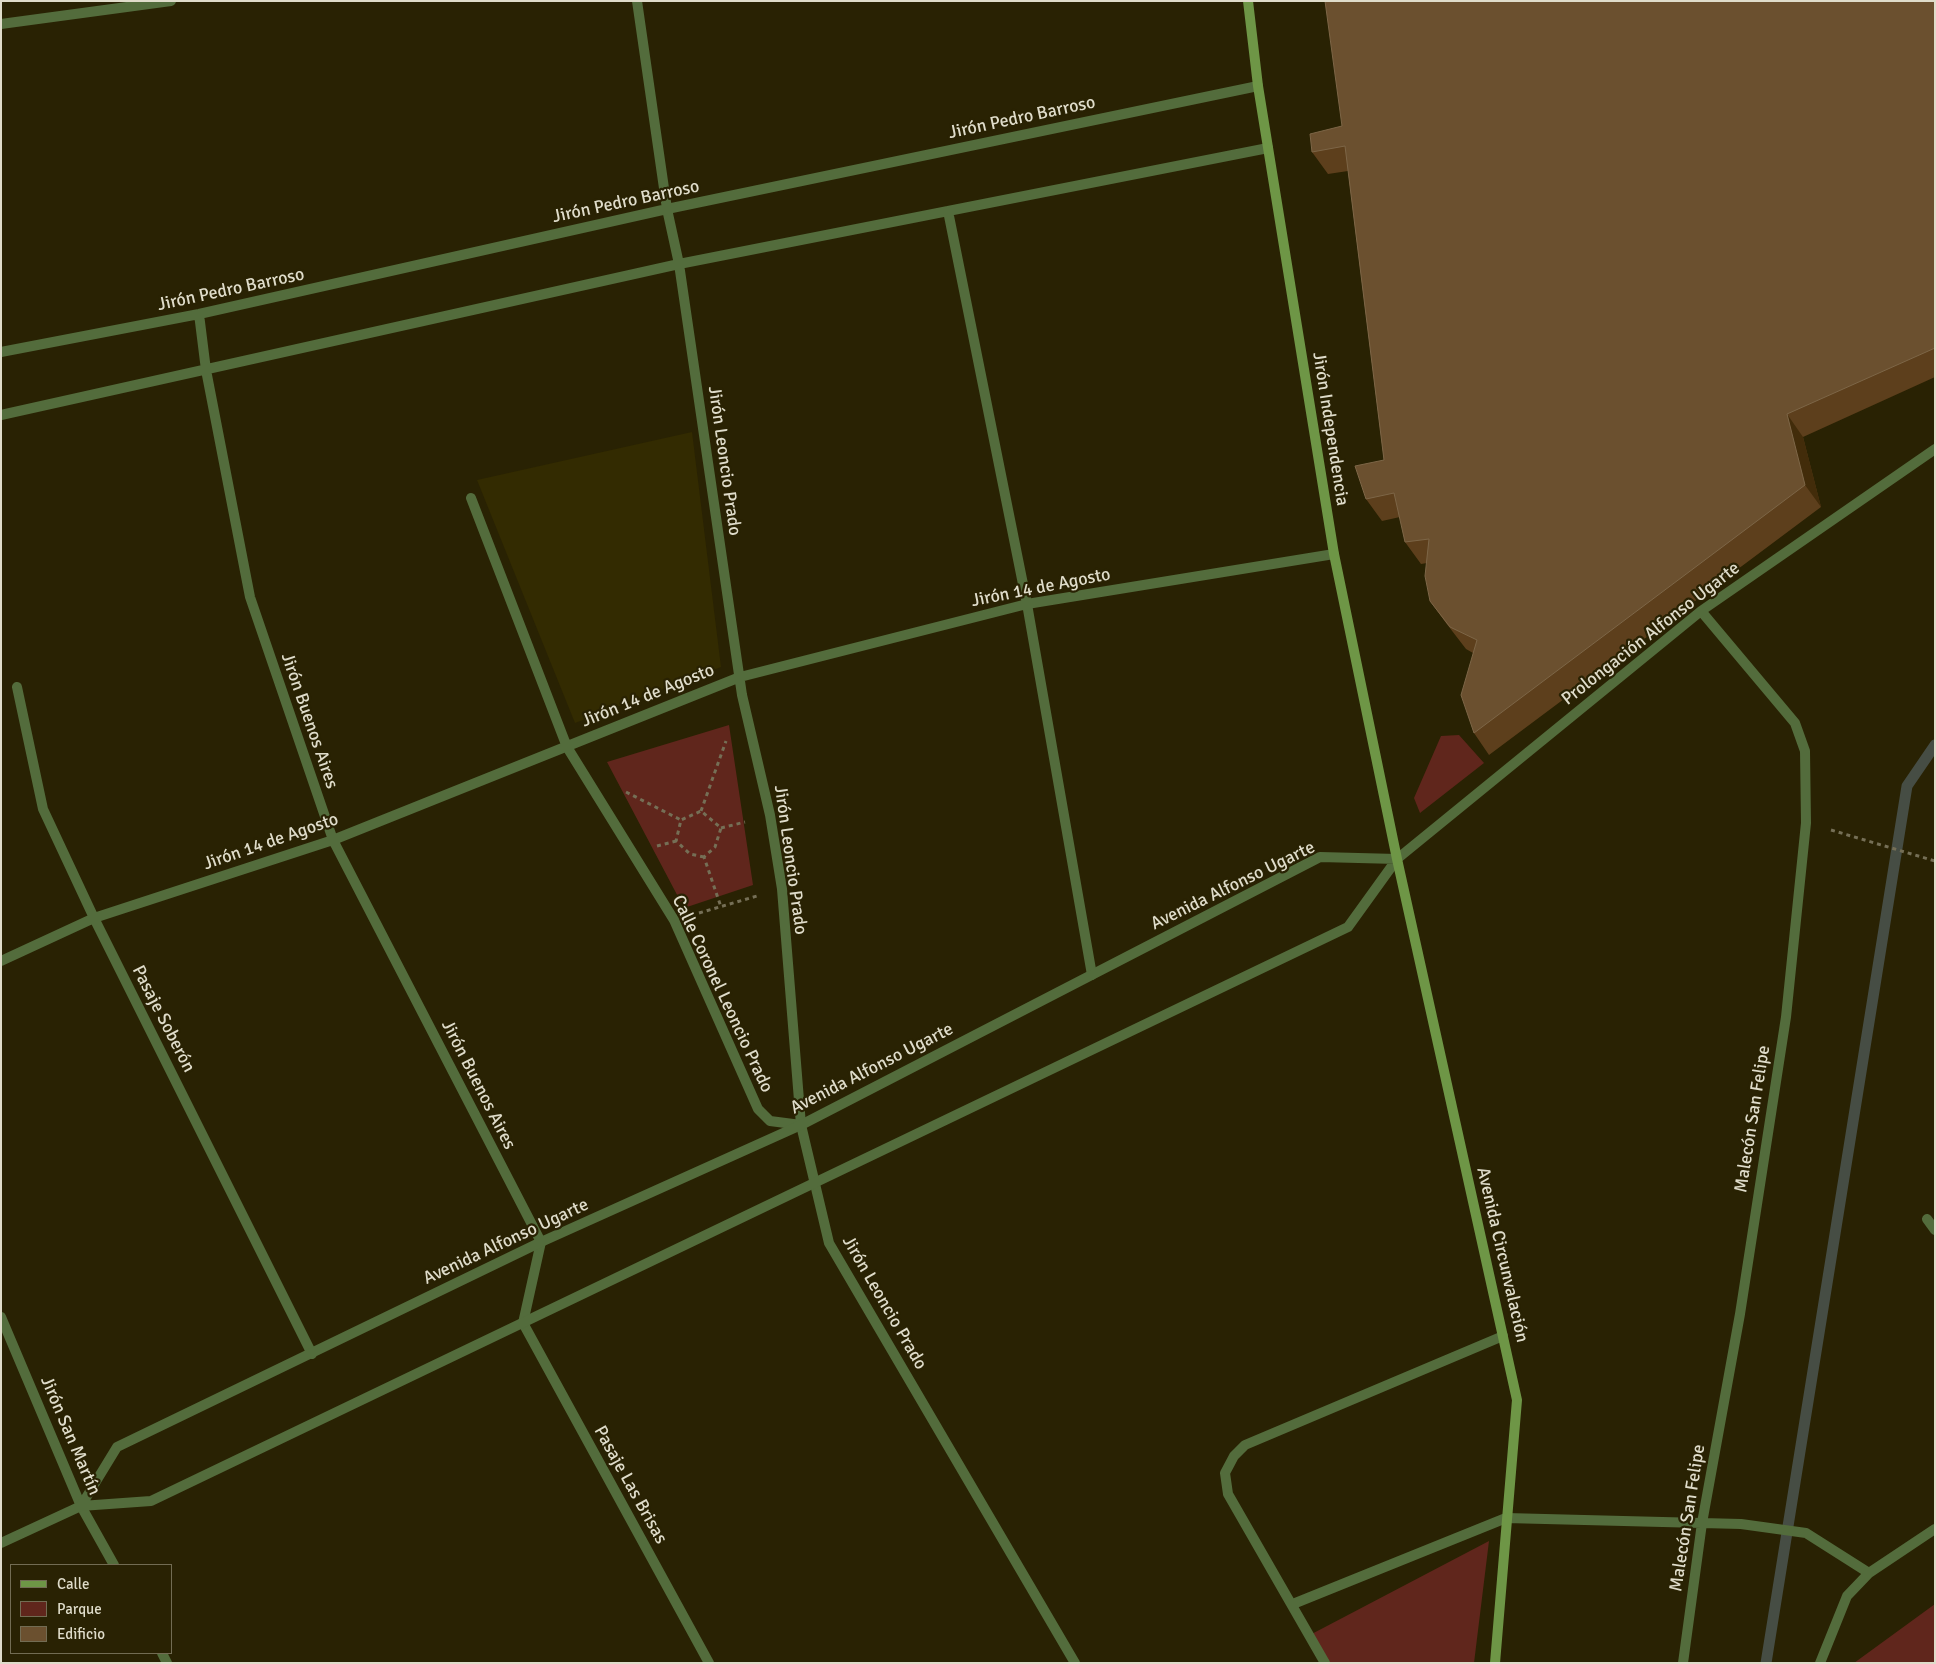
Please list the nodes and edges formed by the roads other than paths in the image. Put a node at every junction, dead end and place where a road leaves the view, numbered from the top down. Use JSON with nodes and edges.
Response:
{"nodes":[{"id":1,"x":171,"y":1,"type":"edge"},
{"id":2,"x":637,"y":1,"type":"edge"},
{"id":3,"x":1248,"y":1,"type":"edge"},
{"id":4,"x":1,"y":24,"type":"edge"},
{"id":5,"x":1258,"y":86,"type":"junction"},
{"id":6,"x":1268,"y":148,"type":"junction"},
{"id":7,"x":667,"y":209,"type":"junction"},
{"id":8,"x":948,"y":211,"type":"junction"},
{"id":9,"x":679,"y":264,"type":"junction"},
{"id":10,"x":199,"y":314,"type":"junction"},
{"id":11,"x":1,"y":352,"type":"edge"},
{"id":12,"x":206,"y":370,"type":"junction"},
{"id":13,"x":1,"y":415,"type":"edge"},
{"id":14,"x":1935,"y":449,"type":"edge"},
{"id":15,"x":470,"y":498,"type":"dead end"},
{"id":16,"x":1334,"y":554,"type":"junction"},
{"id":17,"x":1027,"y":604,"type":"junction"},
{"id":18,"x":1701,"y":611,"type":"junction"},
{"id":19,"x":740,"y":677,"type":"junction"},
{"id":20,"x":17,"y":687,"type":"dead end"},
{"id":21,"x":567,"y":746,"type":"junction"},
{"id":22,"x":333,"y":840,"type":"junction"},
{"id":23,"x":1397,"y":859,"type":"junction"},
{"id":24,"x":94,"y":918,"type":"junction"},
{"id":25,"x":1,"y":961,"type":"edge"},
{"id":26,"x":1092,"y":974,"type":"junction"},
{"id":27,"x":801,"y":1124,"type":"junction"},
{"id":28,"x":815,"y":1183,"type":"junction"},
{"id":29,"x":1927,"y":1219,"type":"dead end"},
{"id":30,"x":1935,"y":1230,"type":"edge"},
{"id":31,"x":540,"y":1242,"type":"junction"},
{"id":32,"x":1,"y":1317,"type":"edge"},
{"id":33,"x":523,"y":1323,"type":"junction"},
{"id":34,"x":1503,"y":1336,"type":"junction"},
{"id":35,"x":312,"y":1354,"type":"junction"},
{"id":36,"x":82,"y":1506,"type":"junction"},
{"id":37,"x":1506,"y":1518,"type":"junction"},
{"id":38,"x":1702,"y":1523,"type":"junction"},
{"id":39,"x":1935,"y":1529,"type":"edge"},
{"id":40,"x":1,"y":1543,"type":"edge"},
{"id":41,"x":113,"y":1564,"type":"edge"},
{"id":42,"x":1869,"y":1573,"type":"junction"},
{"id":43,"x":1293,"y":1604,"type":"junction"},
{"id":44,"x":709,"y":1663,"type":"edge"},
{"id":45,"x":1075,"y":1663,"type":"edge"},
{"id":46,"x":1325,"y":1663,"type":"edge"},
{"id":47,"x":1495,"y":1663,"type":"edge"},
{"id":48,"x":1683,"y":1663,"type":"edge"},
{"id":49,"x":1820,"y":1663,"type":"edge"}],
"edges":[{"from":1,"to":4,"type":"street"},
{"from":2,"to":7,"type":"street","name":"Jirón Leoncio Prado"},
{"from":3,"to":5,"type":"main road","name":"Jirón Independencia"},
{"from":5,"to":6,"type":"main road","name":"Jirón Independencia"},
{"from":5,"to":7,"type":"street","name":"Jirón Pedro Barroso"},
{"from":6,"to":8,"type":"street"},
{"from":6,"to":16,"type":"main road","name":"Jirón Independencia"},
{"from":7,"to":9,"type":"street","name":"Jirón Leoncio Prado"},
{"from":7,"to":10,"type":"street","name":"Jirón Pedro Barroso"},
{"from":8,"to":9,"type":"street"},
{"from":8,"to":17,"type":"street"},
{"from":9,"to":12,"type":"street"},
{"from":9,"to":19,"type":"street","name":"Jirón Leoncio Prado"},
{"from":10,"to":11,"type":"street","name":"Jirón Pedro Barroso"},
{"from":10,"to":12,"type":"street","name":"Jirón Buenos Aires"},
{"from":12,"to":13,"type":"street"},
{"from":12,"to":22,"type":"street","name":"Jirón Buenos Aires"},
{"from":14,"to":18,"type":"street","name":"Prolongación Alfonso Ugarte"},
{"from":15,"to":21,"type":"street","name":"Calle Coronel Leoncio Prado"},
{"from":16,"to":17,"type":"street","name":"Jirón 14 de Agosto"},
{"from":16,"to":23,"type":"main road","name":"Jirón Independencia"},
{"from":17,"to":19,"type":"street","name":"Jirón 14 de Agosto"},
{"from":17,"to":26,"type":"street"},
{"from":18,"to":23,"type":"street","name":"Prolongación Alfonso Ugarte"},
{"from":18,"to":38,"type":"street","name":"Malecón San Felipe"},
{"from":19,"to":21,"type":"street","name":"Jirón 14 de Agosto"},
{"from":19,"to":27,"type":"street","name":"Jirón Leoncio Prado"},
{"from":20,"to":24,"type":"street","name":"Pasaje Soberón"},
{"from":21,"to":22,"type":"street","name":"Jirón 14 de Agosto"},
{"from":21,"to":27,"type":"street","name":"Calle Coronel Leoncio Prado"},
{"from":22,"to":24,"type":"street","name":"Jirón 14 de Agosto"},
{"from":22,"to":31,"type":"street","name":"Jirón Buenos Aires"},
{"from":23,"to":26,"type":"street","name":"Avenida Alfonso Ugarte"},
{"from":23,"to":28,"type":"street"},
{"from":23,"to":34,"type":"main road","name":"Avenida Circunvalación"},
{"from":24,"to":25,"type":"street","name":"Jirón 14 de Agosto"},
{"from":24,"to":35,"type":"street","name":"Pasaje Soberón"},
{"from":26,"to":27,"type":"street","name":"Avenida Alfonso Ugarte"},
{"from":27,"to":28,"type":"street","name":"Jirón Leoncio Prado"},
{"from":27,"to":31,"type":"street","name":"Avenida Alfonso Ugarte"},
{"from":28,"to":33,"type":"street"},
{"from":28,"to":45,"type":"street","name":"Jirón Leoncio Prado"},
{"from":29,"to":30,"type":"street"},
{"from":31,"to":33,"type":"street"},
{"from":31,"to":35,"type":"street","name":"Avenida Alfonso Ugarte"},
{"from":32,"to":36,"type":"street","name":"Jirón San Martín"},
{"from":33,"to":36,"type":"street"},
{"from":33,"to":44,"type":"street","name":"Pasaje Las Brisas"},
{"from":34,"to":37,"type":"main road","name":"Avenida Circunvalación"},
{"from":34,"to":43,"type":"street"},
{"from":35,"to":36,"type":"street","name":"Avenida Alfonso Ugarte"},
{"from":36,"to":40,"type":"street"},
{"from":36,"to":41,"type":"street","name":"Jirón San Martín"},
{"from":37,"to":38,"type":"street"},
{"from":37,"to":43,"type":"street"},
{"from":37,"to":47,"type":"main road","name":"Avenida Circunvalación"},
{"from":38,"to":42,"type":"street"},
{"from":38,"to":48,"type":"street","name":"Malecón San Felipe"},
{"from":39,"to":42,"type":"street"},
{"from":42,"to":49,"type":"street"},
{"from":43,"to":46,"type":"street"}]}
